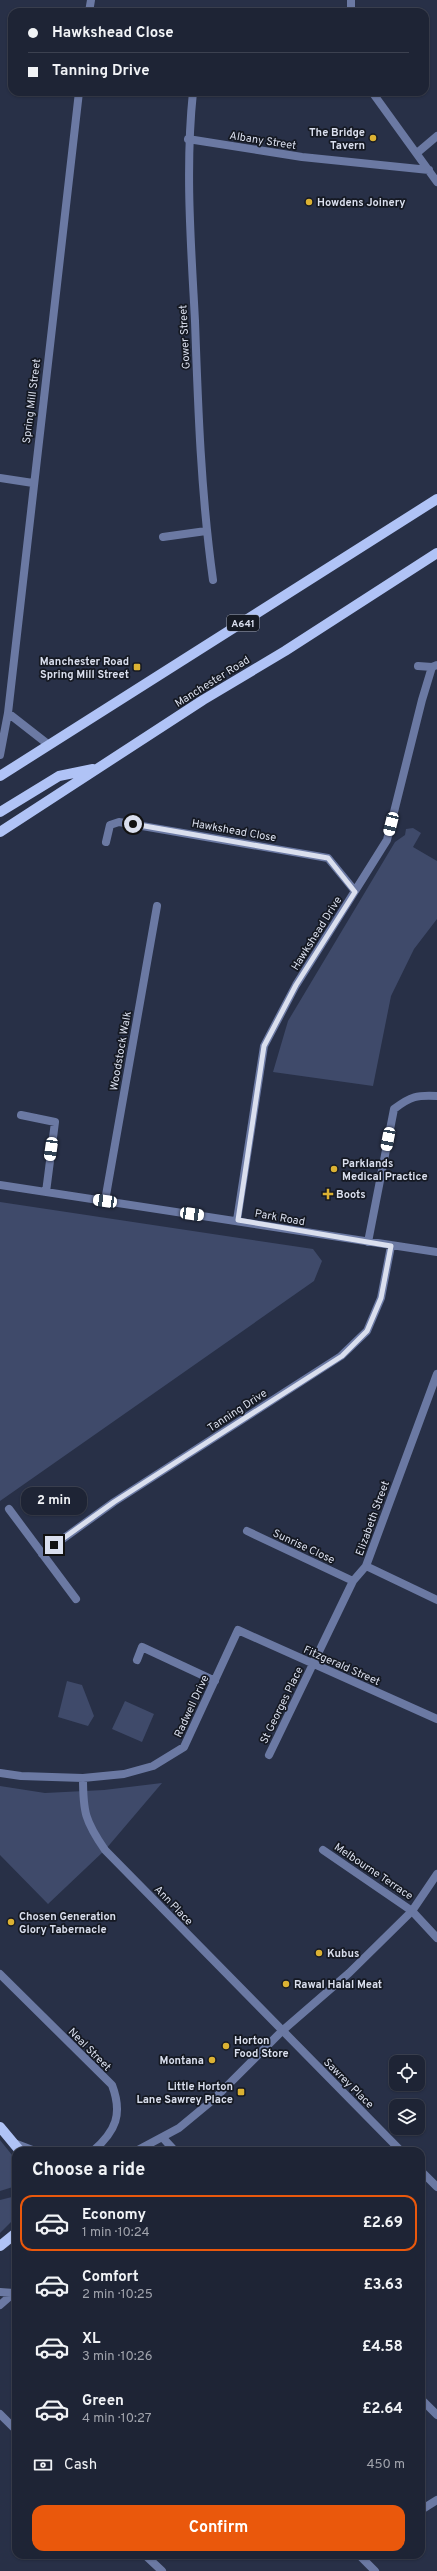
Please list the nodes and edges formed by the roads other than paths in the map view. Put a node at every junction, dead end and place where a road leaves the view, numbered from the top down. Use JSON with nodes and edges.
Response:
{"nodes":[{"id":1,"x":79,"y":96,"type":"edge"},
{"id":2,"x":193,"y":96,"type":"edge"},
{"id":3,"x":375,"y":96,"type":"edge"},
{"id":4,"x":437,"y":136,"type":"edge"},
{"id":5,"x":188,"y":139,"type":"junction"},
{"id":6,"x":417,"y":153,"type":"junction"},
{"id":7,"x":429,"y":170,"type":"junction"},
{"id":8,"x":437,"y":182,"type":"edge"},
{"id":9,"x":0,"y":478,"type":"edge"},
{"id":10,"x":33,"y":483,"type":"junction"},
{"id":11,"x":437,"y":499,"type":"edge"},
{"id":12,"x":206,"y":531,"type":"junction"},
{"id":13,"x":163,"y":537,"type":"dead end"},
{"id":14,"x":437,"y":553,"type":"edge"},
{"id":15,"x":212,"y":580,"type":"dead end"},
{"id":16,"x":418,"y":666,"type":"dead end"},
{"id":17,"x":435,"y":666,"type":"edge"},
{"id":18,"x":8,"y":713,"type":"junction"},
{"id":19,"x":49,"y":745,"type":"junction"},
{"id":20,"x":0,"y":755,"type":"edge"},
{"id":21,"x":101,"y":768,"type":"junction"},
{"id":22,"x":0,"y":776,"type":"edge"},
{"id":23,"x":0,"y":812,"type":"edge"},
{"id":24,"x":0,"y":832,"type":"edge"},
{"id":25,"x":106,"y":842,"type":"dead end"},
{"id":26,"x":355,"y":892,"type":"junction"},
{"id":27,"x":157,"y":906,"type":"dead end"},
{"id":28,"x":437,"y":1096,"type":"edge"},
{"id":29,"x":21,"y":1115,"type":"dead end"},
{"id":30,"x":0,"y":1185,"type":"edge"},
{"id":31,"x":46,"y":1192,"type":"junction"},
{"id":32,"x":105,"y":1201,"type":"junction"},
{"id":33,"x":238,"y":1220,"type":"junction"},
{"id":34,"x":368,"y":1242,"type":"junction"},
{"id":35,"x":391,"y":1246,"type":"junction"},
{"id":36,"x":437,"y":1252,"type":"edge"},
{"id":37,"x":437,"y":1374,"type":"edge"},
{"id":38,"x":9,"y":1509,"type":"dead end"},
{"id":39,"x":247,"y":1531,"type":"dead end"},
{"id":40,"x":42,"y":1554,"type":"junction"},
{"id":41,"x":366,"y":1566,"type":"junction"},
{"id":42,"x":353,"y":1581,"type":"junction"},
{"id":43,"x":76,"y":1599,"type":"dead end"},
{"id":44,"x":437,"y":1600,"type":"edge"},
{"id":45,"x":238,"y":1630,"type":"joint"},
{"id":46,"x":137,"y":1660,"type":"dead end"},
{"id":47,"x":313,"y":1664,"type":"junction"},
{"id":48,"x":215,"y":1681,"type":"junction"},
{"id":49,"x":437,"y":1719,"type":"edge"},
{"id":50,"x":269,"y":1755,"type":"dead end"},
{"id":51,"x":0,"y":1773,"type":"edge"},
{"id":52,"x":83,"y":1778,"type":"junction"},
{"id":53,"x":323,"y":1850,"type":"dead end"},
{"id":54,"x":437,"y":1874,"type":"edge"},
{"id":55,"x":412,"y":1910,"type":"junction"},
{"id":56,"x":437,"y":1938,"type":"edge"},
{"id":57,"x":0,"y":1974,"type":"edge"},
{"id":58,"x":282,"y":2031,"type":"junction"},
{"id":59,"x":0,"y":2127,"type":"edge"},
{"id":60,"x":163,"y":2138,"type":"junction"},
{"id":61,"x":17,"y":2147,"type":"edge"},
{"id":62,"x":97,"y":2147,"type":"edge"},
{"id":63,"x":143,"y":2147,"type":"edge"},
{"id":64,"x":171,"y":2147,"type":"edge"},
{"id":65,"x":397,"y":2147,"type":"edge"},
{"id":66,"x":425,"y":2175,"type":"edge"},
{"id":67,"x":437,"y":2188,"type":"edge"},
{"id":68,"x":12,"y":2237,"type":"edge"},
{"id":69,"x":2,"y":2246,"type":"edge"},
{"id":70,"x":0,"y":2292,"type":"edge"},
{"id":71,"x":12,"y":2292,"type":"edge"},
{"id":72,"x":12,"y":2295,"type":"edge"},
{"id":73,"x":0,"y":2305,"type":"edge"},
{"id":74,"x":425,"y":2403,"type":"edge"},
{"id":75,"x":0,"y":2414,"type":"edge"},
{"id":76,"x":437,"y":2415,"type":"edge"},
{"id":77,"x":12,"y":2426,"type":"edge"},
{"id":78,"x":437,"y":2500,"type":"edge"},
{"id":79,"x":425,"y":2508,"type":"edge"},
{"id":80,"x":149,"y":2559,"type":"edge"},
{"id":81,"x":363,"y":2559,"type":"edge"},
{"id":82,"x":162,"y":2571,"type":"edge"},
{"id":83,"x":375,"y":2571,"type":"edge"}],
"edges":[{"from":1,"to":10,"type":"street","name":"Spring Mill Street"},
{"from":2,"to":5,"type":"street","name":"Gower Street"},
{"from":3,"to":6,"type":"street"},
{"from":4,"to":6,"type":"street"},
{"from":5,"to":7,"type":"street","name":"Albany Street"},
{"from":5,"to":12,"type":"street","name":"Gower Street"},
{"from":6,"to":7,"type":"street"},
{"from":7,"to":8,"type":"street"},
{"from":9,"to":10,"type":"street"},
{"from":10,"to":18,"type":"street","name":"Spring Mill Street"},
{"from":11,"to":19,"type":"main road","number":"A641"},
{"from":12,"to":13,"type":"street"},
{"from":12,"to":15,"type":"street","name":"Gower Street"},
{"from":14,"to":21,"type":"main road","name":"Manchester Road"},
{"from":16,"to":17,"type":"street"},
{"from":17,"to":26,"type":"street","name":"Hawkshead Drive"},
{"from":18,"to":19,"type":"street"},
{"from":18,"to":20,"type":"street","name":"Spring Mill Street"},
{"from":19,"to":22,"type":"main road","number":"A641"},
{"from":21,"to":23,"type":"main road"},
{"from":21,"to":24,"type":"main road","name":"Manchester Road"},
{"from":25,"to":26,"type":"street","name":"Hawkshead Close"},
{"from":26,"to":33,"type":"street","name":"Hawkshead Drive"},
{"from":27,"to":32,"type":"street","name":"Woodstock Walk"},
{"from":28,"to":34,"type":"street"},
{"from":29,"to":31,"type":"street"},
{"from":30,"to":31,"type":"street","name":"Park Road"},
{"from":31,"to":32,"type":"street","name":"Park Road"},
{"from":32,"to":33,"type":"street","name":"Park Road"},
{"from":33,"to":34,"type":"street","name":"Park Road"},
{"from":34,"to":35,"type":"street","name":"Park Road"},
{"from":35,"to":36,"type":"street","name":"Park Road"},
{"from":35,"to":40,"type":"street","name":"Tanning Drive"},
{"from":37,"to":41,"type":"street","name":"Elizabeth Street"},
{"from":38,"to":40,"type":"street"},
{"from":39,"to":42,"type":"street","name":"Sunrise Close"},
{"from":40,"to":43,"type":"street"},
{"from":41,"to":42,"type":"street","name":"Elizabeth Street"},
{"from":41,"to":44,"type":"street"},
{"from":42,"to":47,"type":"street","name":"Elizabeth Street"},
{"from":45,"to":47,"type":"street","name":"Fitzgerald Street"},
{"from":45,"to":48,"type":"street","name":"Radwell Drive"},
{"from":46,"to":48,"type":"street"},
{"from":47,"to":49,"type":"street","name":"Fitzgerald Street"},
{"from":47,"to":50,"type":"street","name":"St Georges Place"},
{"from":48,"to":52,"type":"street","name":"Radwell Drive"},
{"from":51,"to":52,"type":"street","name":"Radwell Drive"},
{"from":52,"to":58,"type":"street","name":"Ann Place"},
{"from":53,"to":55,"type":"street","name":"Melbourne Terrace"},
{"from":54,"to":55,"type":"street"},
{"from":55,"to":56,"type":"street","name":"Melbourne Terrace"},
{"from":55,"to":58,"type":"street"},
{"from":57,"to":62,"type":"street","name":"Neal Street"},
{"from":58,"to":60,"type":"street"},
{"from":58,"to":65,"type":"street","name":"Sawrey Place"},
{"from":59,"to":61,"type":"main road"},
{"from":60,"to":63,"type":"street"},
{"from":60,"to":64,"type":"street"},
{"from":66,"to":67,"type":"street"},
{"from":68,"to":69,"type":"main road"},
{"from":70,"to":71,"type":"street"},
{"from":72,"to":73,"type":"street"},
{"from":74,"to":76,"type":"street"},
{"from":75,"to":77,"type":"street"},
{"from":78,"to":79,"type":"street"},
{"from":80,"to":82,"type":"street"},
{"from":81,"to":83,"type":"street"}]}
